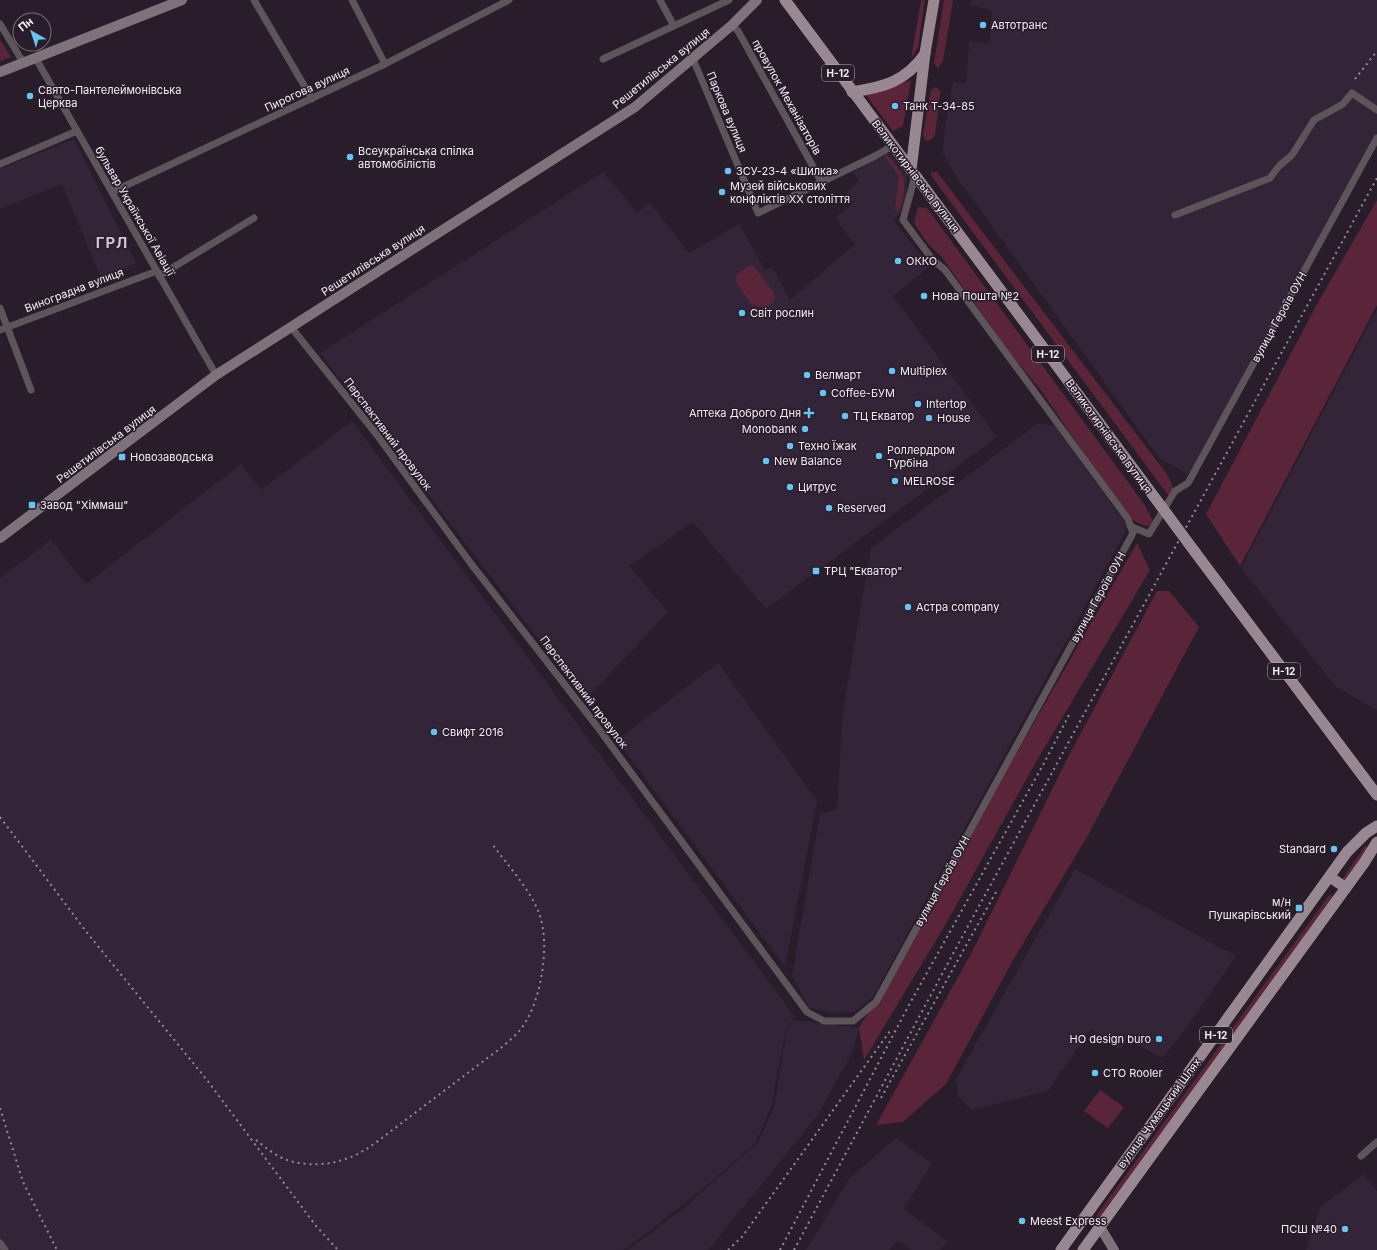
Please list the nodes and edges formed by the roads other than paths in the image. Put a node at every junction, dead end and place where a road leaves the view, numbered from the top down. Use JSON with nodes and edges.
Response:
{"nodes":[{"id":1,"x":182,"y":0,"type":"edge"},
{"id":2,"x":254,"y":0,"type":"edge"},
{"id":3,"x":352,"y":0,"type":"edge"},
{"id":4,"x":509,"y":0,"type":"edge"},
{"id":5,"x":660,"y":0,"type":"edge"},
{"id":6,"x":729,"y":0,"type":"edge"},
{"id":7,"x":757,"y":0,"type":"edge"},
{"id":8,"x":785,"y":0,"type":"edge"},
{"id":9,"x":934,"y":0,"type":"edge"},
{"id":10,"x":0,"y":24,"type":"edge"},
{"id":11,"x":732,"y":25,"type":"junction"},
{"id":12,"x":674,"y":26,"type":"junction"},
{"id":13,"x":925,"y":53,"type":"junction"},
{"id":14,"x":35,"y":57,"type":"junction"},
{"id":15,"x":603,"y":59,"type":"dead end"},
{"id":16,"x":693,"y":59,"type":"junction"},
{"id":17,"x":23,"y":62,"type":"junction"},
{"id":18,"x":385,"y":64,"type":"junction"},
{"id":19,"x":0,"y":72,"type":"edge"},
{"id":20,"x":852,"y":92,"type":"junction"},
{"id":21,"x":312,"y":99,"type":"junction"},
{"id":22,"x":1377,"y":110,"type":"edge"},
{"id":23,"x":78,"y":131,"type":"junction"},
{"id":24,"x":1377,"y":138,"type":"edge"},
{"id":25,"x":892,"y":146,"type":"junction"},
{"id":26,"x":0,"y":164,"type":"edge"},
{"id":27,"x":913,"y":173,"type":"junction"},
{"id":28,"x":821,"y":181,"type":"junction"},
{"id":29,"x":112,"y":192,"type":"junction"},
{"id":30,"x":1175,"y":215,"type":"dead end"},
{"id":31,"x":254,"y":218,"type":"dead end"},
{"id":32,"x":158,"y":273,"type":"junction"},
{"id":33,"x":0,"y":308,"type":"edge"},
{"id":34,"x":8,"y":327,"type":"junction"},
{"id":35,"x":291,"y":327,"type":"junction"},
{"id":36,"x":0,"y":330,"type":"edge"},
{"id":37,"x":216,"y":375,"type":"junction"},
{"id":38,"x":31,"y":390,"type":"dead end"},
{"id":39,"x":1132,"y":527,"type":"junction"},
{"id":40,"x":0,"y":538,"type":"edge"},
{"id":41,"x":1377,"y":795,"type":"edge"},
{"id":42,"x":1377,"y":826,"type":"edge"},
{"id":43,"x":1377,"y":842,"type":"edge"},
{"id":44,"x":1330,"y":877,"type":"junction"},
{"id":45,"x":1346,"y":888,"type":"junction"},
{"id":46,"x":876,"y":1002,"type":"joint"},
{"id":47,"x":1377,"y":1142,"type":"edge"},
{"id":48,"x":1361,"y":1156,"type":"dead end"},
{"id":49,"x":1086,"y":1214,"type":"junction"},
{"id":50,"x":1100,"y":1226,"type":"junction"},
{"id":51,"x":0,"y":1243,"type":"edge"},
{"id":52,"x":5,"y":1250,"type":"edge"},
{"id":53,"x":1060,"y":1250,"type":"edge"},
{"id":54,"x":1083,"y":1250,"type":"edge"},
{"id":55,"x":1114,"y":1250,"type":"edge"}],
"edges":[{"from":1,"to":14,"type":"street"},
{"from":2,"to":21,"type":"street"},
{"from":3,"to":18,"type":"street"},
{"from":4,"to":18,"type":"street","name":"Пирогова вулиця"},
{"from":5,"to":12,"type":"street"},
{"from":6,"to":12,"type":"street"},
{"from":7,"to":11,"type":"street","name":"Решетилівська вулиця"},
{"from":8,"to":20,"type":"main road","name":"Великотирнівська вулиця","number":"Н-12"},
{"from":9,"to":13,"type":"main road"},
{"from":10,"to":17,"type":"street"},
{"from":11,"to":16,"type":"street","name":"Решетилівська вулиця"},
{"from":11,"to":28,"type":"street","name":"провулок Механізаторів"},
{"from":12,"to":15,"type":"street"},
{"from":13,"to":20,"type":"main road"},
{"from":13,"to":27,"type":"main road"},
{"from":14,"to":17,"type":"street"},
{"from":14,"to":23,"type":"street","name":"бульвар Української Авіації"},
{"from":16,"to":28,"type":"street","name":"Паркова вулиця"},
{"from":16,"to":35,"type":"street","name":"Решетилівська вулиця"},
{"from":17,"to":19,"type":"street"},
{"from":18,"to":21,"type":"street","name":"Пирогова вулиця"},
{"from":20,"to":25,"type":"main road","name":"Великотирнівська вулиця","number":"Н-12"},
{"from":21,"to":29,"type":"street","name":"Пирогова вулиця"},
{"from":22,"to":30,"type":"street"},
{"from":23,"to":26,"type":"street"},
{"from":23,"to":29,"type":"street","name":"бульвар Української Авіації"},
{"from":24,"to":39,"type":"street","name":"вулиця Героїв ОУН"},
{"from":25,"to":27,"type":"main road","name":"Великотирнівська вулиця","number":"Н-12"},
{"from":25,"to":28,"type":"street","name":"Паркова вулиця"},
{"from":27,"to":39,"type":"street"},
{"from":27,"to":41,"type":"main road","name":"Великотирнівська вулиця","number":"Н-12","bridge":true},
{"from":29,"to":32,"type":"street","name":"бульвар Української Авіації"},
{"from":31,"to":32,"type":"street","name":"Виноградна вулиця"},
{"from":32,"to":34,"type":"street","name":"Виноградна вулиця"},
{"from":32,"to":37,"type":"street","name":"бульвар Української Авіації"},
{"from":33,"to":34,"type":"street"},
{"from":34,"to":36,"type":"street","name":"Виноградна вулиця"},
{"from":34,"to":38,"type":"street"},
{"from":35,"to":37,"type":"street","name":"Решетилівська вулиця"},
{"from":35,"to":46,"type":"street","name":"Перспективний провулок"},
{"from":37,"to":40,"type":"street","name":"Решетилівська вулиця"},
{"from":39,"to":46,"type":"street","name":"вулиця Героїв ОУН"},
{"from":42,"to":44,"type":"main road","name":"вулиця Чумацький Шлях","number":"Н-12"},
{"from":43,"to":45,"type":"main road","name":"вулиця Чумацький Шлях","number":"Н-12"},
{"from":44,"to":45,"type":"main road"},
{"from":44,"to":49,"type":"main road","name":"вулиця Чумацький Шлях","number":"Н-12"},
{"from":45,"to":50,"type":"main road","name":"вулиця Чумацький Шлях","number":"Н-12"},
{"from":47,"to":48,"type":"street"},
{"from":49,"to":50,"type":"main road"},
{"from":49,"to":53,"type":"main road","name":"вулиця Чумацький Шлях","number":"Н-12"},
{"from":50,"to":54,"type":"main road","name":"вулиця Чумацький Шлях","number":"Н-12"},
{"from":50,"to":55,"type":"street"},
{"from":51,"to":52,"type":"street"}]}
